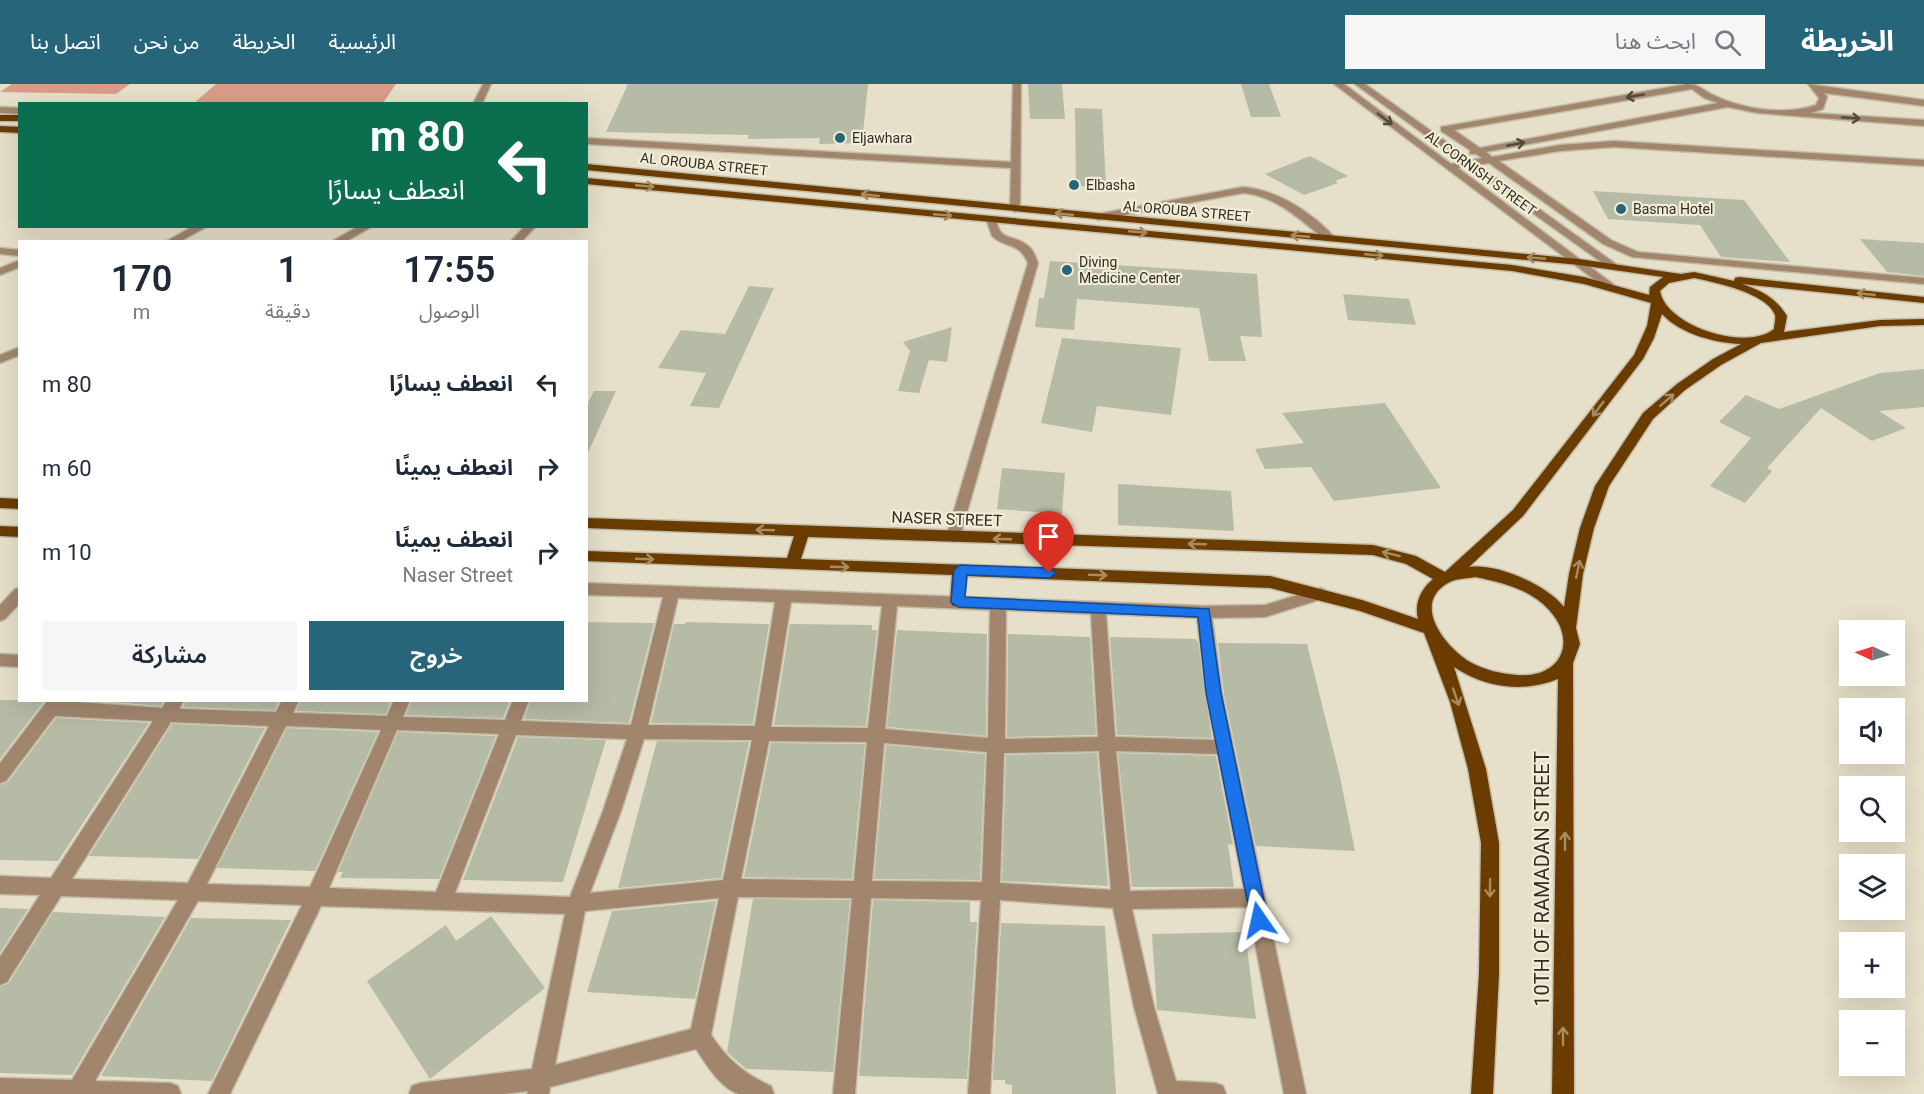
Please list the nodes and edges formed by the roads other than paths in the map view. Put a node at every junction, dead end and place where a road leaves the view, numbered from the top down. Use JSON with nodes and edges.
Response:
{"nodes":[{"id":1,"x":487,"y":84,"type":"edge"},
{"id":2,"x":1017,"y":84,"type":"edge"},
{"id":3,"x":1338,"y":84,"type":"edge"},
{"id":4,"x":1359,"y":84,"type":"edge"},
{"id":5,"x":1837,"y":84,"type":"edge"},
{"id":6,"x":1692,"y":85,"type":"edge"},
{"id":7,"x":1815,"y":86,"type":"edge"},
{"id":8,"x":478,"y":102,"type":"edge"},
{"id":9,"x":1924,"y":103,"type":"edge"},
{"id":10,"x":1727,"y":104,"type":"junction"},
{"id":11,"x":1560,"y":109,"type":"junction"},
{"id":12,"x":0,"y":110,"type":"edge"},
{"id":13,"x":18,"y":111,"type":"edge"},
{"id":14,"x":1792,"y":114,"type":"junction"},
{"id":15,"x":0,"y":118,"type":"edge"},
{"id":16,"x":18,"y":118,"type":"edge"},
{"id":17,"x":1924,"y":123,"type":"edge"},
{"id":18,"x":0,"y":129,"type":"edge"},
{"id":19,"x":1448,"y":129,"type":"junction"},
{"id":20,"x":1592,"y":129,"type":"junction"},
{"id":21,"x":18,"y":130,"type":"edge"},
{"id":22,"x":1426,"y":133,"type":"junction"},
{"id":23,"x":1408,"y":136,"type":"junction"},
{"id":24,"x":588,"y":141,"type":"edge"},
{"id":25,"x":1616,"y":147,"type":"junction"},
{"id":26,"x":1479,"y":151,"type":"junction"},
{"id":27,"x":1458,"y":155,"type":"junction"},
{"id":28,"x":1438,"y":159,"type":"junction"},
{"id":29,"x":1491,"y":160,"type":"junction"},
{"id":30,"x":1924,"y":162,"type":"edge"},
{"id":31,"x":1471,"y":164,"type":"junction"},
{"id":32,"x":1017,"y":165,"type":"junction"},
{"id":33,"x":1449,"y":167,"type":"junction"},
{"id":34,"x":588,"y":168,"type":"edge"},
{"id":35,"x":1924,"y":171,"type":"edge"},
{"id":36,"x":588,"y":181,"type":"edge"},
{"id":37,"x":1015,"y":209,"type":"junction"},
{"id":38,"x":1098,"y":217,"type":"junction"},
{"id":39,"x":991,"y":219,"type":"junction"},
{"id":40,"x":199,"y":228,"type":"edge"},
{"id":41,"x":364,"y":228,"type":"edge"},
{"id":42,"x":529,"y":228,"type":"edge"},
{"id":43,"x":1330,"y":239,"type":"junction"},
{"id":44,"x":174,"y":240,"type":"edge"},
{"id":45,"x":340,"y":240,"type":"edge"},
{"id":46,"x":518,"y":240,"type":"edge"},
{"id":47,"x":0,"y":251,"type":"edge"},
{"id":48,"x":18,"y":253,"type":"edge"},
{"id":49,"x":1580,"y":262,"type":"junction"},
{"id":50,"x":18,"y":264,"type":"edge"},
{"id":51,"x":1616,"y":267,"type":"junction"},
{"id":52,"x":1784,"y":270,"type":"junction"},
{"id":53,"x":0,"y":272,"type":"edge"},
{"id":54,"x":1677,"y":276,"type":"junction"},
{"id":55,"x":1714,"y":278,"type":"junction"},
{"id":56,"x":1924,"y":281,"type":"edge"},
{"id":57,"x":1607,"y":284,"type":"junction"},
{"id":58,"x":1794,"y":286,"type":"junction"},
{"id":59,"x":1924,"y":300,"type":"edge"},
{"id":60,"x":1656,"y":303,"type":"junction"},
{"id":61,"x":1924,"y":322,"type":"edge"},
{"id":62,"x":1771,"y":337,"type":"junction"},
{"id":63,"x":1756,"y":341,"type":"junction"},
{"id":64,"x":18,"y":351,"type":"edge"},
{"id":65,"x":0,"y":359,"type":"edge"},
{"id":66,"x":0,"y":503,"type":"edge"},
{"id":67,"x":18,"y":504,"type":"edge"},
{"id":68,"x":588,"y":523,"type":"edge"},
{"id":69,"x":0,"y":531,"type":"edge"},
{"id":70,"x":803,"y":531,"type":"junction"},
{"id":71,"x":18,"y":532,"type":"edge"},
{"id":72,"x":953,"y":537,"type":"junction"},
{"id":73,"x":588,"y":556,"type":"edge"},
{"id":74,"x":792,"y":565,"type":"junction"},
{"id":75,"x":960,"y":570,"type":"junction"},
{"id":76,"x":1448,"y":577,"type":"junction"},
{"id":77,"x":588,"y":589,"type":"edge"},
{"id":78,"x":672,"y":592,"type":"junction"},
{"id":79,"x":1320,"y":594,"type":"junction"},
{"id":80,"x":18,"y":595,"type":"edge"},
{"id":81,"x":784,"y":596,"type":"junction"},
{"id":82,"x":890,"y":599,"type":"junction"},
{"id":83,"x":958,"y":602,"type":"junction"},
{"id":84,"x":999,"y":604,"type":"junction"},
{"id":85,"x":1098,"y":608,"type":"junction"},
{"id":86,"x":1204,"y":612,"type":"junction"},
{"id":87,"x":0,"y":615,"type":"edge"},
{"id":88,"x":1569,"y":627,"type":"junction"},
{"id":89,"x":1432,"y":635,"type":"junction"},
{"id":90,"x":0,"y":660,"type":"edge"},
{"id":91,"x":18,"y":661,"type":"edge"},
{"id":92,"x":1566,"y":665,"type":"junction"},
{"id":93,"x":290,"y":702,"type":"edge"},
{"id":94,"x":401,"y":702,"type":"edge"},
{"id":95,"x":520,"y":702,"type":"edge"},
{"id":96,"x":54,"y":705,"type":"edge"},
{"id":97,"x":171,"y":708,"type":"edge"},
{"id":98,"x":281,"y":719,"type":"junction"},
{"id":99,"x":392,"y":722,"type":"junction"},
{"id":100,"x":511,"y":726,"type":"junction"},
{"id":101,"x":638,"y":732,"type":"junction"},
{"id":102,"x":762,"y":732,"type":"junction"},
{"id":103,"x":876,"y":735,"type":"junction"},
{"id":104,"x":1107,"y":744,"type":"junction"},
{"id":105,"x":998,"y":746,"type":"junction"},
{"id":106,"x":1226,"y":747,"type":"junction"},
{"id":107,"x":0,"y":776,"type":"edge"},
{"id":108,"x":0,"y":885,"type":"edge"},
{"id":109,"x":57,"y":887,"type":"junction"},
{"id":110,"x":731,"y":888,"type":"junction"},
{"id":111,"x":864,"y":891,"type":"junction"},
{"id":112,"x":993,"y":891,"type":"junction"},
{"id":113,"x":193,"y":892,"type":"junction"},
{"id":114,"x":316,"y":896,"type":"junction"},
{"id":115,"x":1255,"y":898,"type":"junction"},
{"id":116,"x":1121,"y":900,"type":"junction"},
{"id":117,"x":442,"y":901,"type":"junction"},
{"id":118,"x":577,"y":904,"type":"junction"},
{"id":119,"x":0,"y":975,"type":"edge"},
{"id":120,"x":700,"y":1037,"type":"junction"},
{"id":121,"x":539,"y":1087,"type":"edge"},
{"id":122,"x":0,"y":1089,"type":"edge"},
{"id":123,"x":76,"y":1093,"type":"edge"},
{"id":124,"x":1169,"y":1093,"type":"edge"},
{"id":125,"x":170,"y":1094,"type":"edge"},
{"id":126,"x":219,"y":1094,"type":"edge"},
{"id":127,"x":420,"y":1094,"type":"edge"},
{"id":128,"x":763,"y":1094,"type":"edge"},
{"id":129,"x":844,"y":1094,"type":"edge"},
{"id":130,"x":979,"y":1094,"type":"edge"},
{"id":131,"x":1215,"y":1094,"type":"edge"},
{"id":132,"x":1295,"y":1094,"type":"edge"},
{"id":133,"x":1482,"y":1094,"type":"edge"},
{"id":134,"x":1563,"y":1094,"type":"edge"}],
"edges":[{"from":1,"to":8,"type":"street"},
{"from":2,"to":32,"type":"street"},
{"from":3,"to":23,"type":"street","name":"AL CORNISH STREET","one_way":true},
{"from":4,"to":22,"type":"street","name":"AL CORNISH STREET"},
{"from":5,"to":7,"type":"street"},
{"from":6,"to":10,"type":"street"},
{"from":6,"to":11,"type":"street","one_way":true},
{"from":7,"to":9,"type":"street"},
{"from":7,"to":14,"type":"street"},
{"from":10,"to":14,"type":"street"},
{"from":10,"to":20,"type":"street"},
{"from":11,"to":19,"type":"street"},
{"from":11,"to":20,"type":"street"},
{"from":12,"to":13,"type":"street"},
{"from":14,"to":17,"type":"street","one_way":true},
{"from":15,"to":16,"type":"main road"},
{"from":18,"to":21,"type":"main road"},
{"from":19,"to":22,"type":"street"},
{"from":19,"to":26,"type":"street"},
{"from":20,"to":25,"type":"street"},
{"from":26,"to":20,"type":"street","one_way":true},
{"from":22,"to":23,"type":"street"},
{"from":22,"to":27,"type":"street","name":"AL CORNISH STREET"},
{"from":23,"to":28,"type":"street","name":"AL CORNISH STREET"},
{"from":24,"to":32,"type":"street"},
{"from":25,"to":29,"type":"street"},
{"from":25,"to":30,"type":"street"},
{"from":25,"to":35,"type":"street"},
{"from":26,"to":27,"type":"street"},
{"from":26,"to":29,"type":"street"},
{"from":27,"to":28,"type":"street"},
{"from":27,"to":31,"type":"street","name":"AL CORNISH STREET"},
{"from":28,"to":33,"type":"street","name":"AL CORNISH STREET"},
{"from":29,"to":31,"type":"street"},
{"from":29,"to":52,"type":"street"},
{"from":31,"to":33,"type":"street"},
{"from":31,"to":51,"type":"street","name":"AL CORNISH STREET"},
{"from":32,"to":37,"type":"street"},
{"from":33,"to":49,"type":"street","name":"AL CORNISH STREET"},
{"from":37,"to":34,"type":"main road","name":"AL OROUBA STREET","one_way":true},
{"from":36,"to":39,"type":"main road","name":"AL OROUBA STREET","one_way":true},
{"from":38,"to":37,"type":"main road","name":"AL OROUBA STREET","one_way":true},
{"from":43,"to":38,"type":"main road","name":"AL OROUBA STREET","one_way":true},
{"from":38,"to":43,"type":"street"},
{"from":39,"to":57,"type":"main road","name":"AL OROUBA STREET","one_way":true},
{"from":39,"to":72,"type":"street"},
{"from":40,"to":44,"type":"street"},
{"from":41,"to":45,"type":"street"},
{"from":42,"to":46,"type":"street"},
{"from":49,"to":43,"type":"main road","name":"AL OROUBA STREET","one_way":true},
{"from":47,"to":48,"type":"street"},
{"from":49,"to":51,"type":"main road","name":"AL OROUBA STREET"},
{"from":49,"to":57,"type":"street","name":"AL CORNISH STREET"},
{"from":50,"to":53,"type":"street"},
{"from":51,"to":54,"type":"main road","name":"AL OROUBA STREET"},
{"from":52,"to":56,"type":"street"},
{"from":52,"to":58,"type":"street"},
{"from":54,"to":55,"type":"main road","name":"AL OROUBA STREET"},
{"from":54,"to":60,"type":"main road"},
{"from":55,"to":58,"type":"main road"},
{"from":55,"to":62,"type":"main road"},
{"from":57,"to":60,"type":"main road","name":"AL OROUBA STREET"},
{"from":59,"to":58,"type":"main road","one_way":true},
{"from":60,"to":63,"type":"main road","name":"AL OROUBA STREET"},
{"from":60,"to":76,"type":"main road","one_way":true},
{"from":61,"to":62,"type":"main road"},
{"from":62,"to":63,"type":"main road"},
{"from":88,"to":63,"type":"main road","one_way":true},
{"from":64,"to":65,"type":"street"},
{"from":66,"to":67,"type":"main road"},
{"from":70,"to":68,"type":"main road","name":"NASER STREET","one_way":true},
{"from":69,"to":71,"type":"main road"},
{"from":70,"to":72,"type":"main road","name":"NASER STREET"},
{"from":70,"to":74,"type":"main road"},
{"from":76,"to":72,"type":"main road","name":"NASER STREET","one_way":true},
{"from":73,"to":74,"type":"main road","one_way":true},
{"from":74,"to":75,"type":"main road","one_way":true},
{"from":75,"to":79,"type":"main road","one_way":true},
{"from":75,"to":83,"type":"main road"},
{"from":76,"to":88,"type":"main road"},
{"from":76,"to":89,"type":"main road"},
{"from":77,"to":78,"type":"street"},
{"from":78,"to":81,"type":"street"},
{"from":78,"to":101,"type":"street"},
{"from":79,"to":86,"type":"street"},
{"from":79,"to":89,"type":"main road"},
{"from":80,"to":87,"type":"street"},
{"from":81,"to":82,"type":"street"},
{"from":81,"to":102,"type":"street"},
{"from":82,"to":83,"type":"street"},
{"from":82,"to":103,"type":"street"},
{"from":83,"to":84,"type":"street"},
{"from":84,"to":85,"type":"street"},
{"from":84,"to":105,"type":"street"},
{"from":85,"to":86,"type":"street"},
{"from":85,"to":104,"type":"street"},
{"from":86,"to":106,"type":"street"},
{"from":88,"to":92,"type":"main road"},
{"from":89,"to":92,"type":"main road"},
{"from":89,"to":133,"type":"main road","one_way":true},
{"from":90,"to":91,"type":"street"},
{"from":134,"to":92,"type":"main road","name":"10TH OF RAMADAN STREET","one_way":true},
{"from":93,"to":98,"type":"street"},
{"from":94,"to":99,"type":"street"},
{"from":95,"to":100,"type":"street"},
{"from":96,"to":97,"type":"street"},
{"from":96,"to":107,"type":"street"},
{"from":97,"to":98,"type":"street"},
{"from":97,"to":109,"type":"street"},
{"from":98,"to":99,"type":"street"},
{"from":98,"to":113,"type":"street"},
{"from":99,"to":100,"type":"street"},
{"from":99,"to":114,"type":"street"},
{"from":100,"to":101,"type":"street"},
{"from":100,"to":117,"type":"street"},
{"from":101,"to":102,"type":"street"},
{"from":101,"to":118,"type":"street"},
{"from":102,"to":103,"type":"street"},
{"from":102,"to":110,"type":"street"},
{"from":103,"to":105,"type":"street"},
{"from":103,"to":111,"type":"street"},
{"from":104,"to":105,"type":"street"},
{"from":104,"to":106,"type":"street"},
{"from":104,"to":116,"type":"street"},
{"from":105,"to":112,"type":"street"},
{"from":106,"to":115,"type":"street"},
{"from":108,"to":109,"type":"street"},
{"from":109,"to":113,"type":"street"},
{"from":109,"to":119,"type":"street"},
{"from":110,"to":111,"type":"street"},
{"from":110,"to":118,"type":"street"},
{"from":110,"to":120,"type":"street"},
{"from":111,"to":112,"type":"street"},
{"from":111,"to":129,"type":"street"},
{"from":112,"to":116,"type":"street"},
{"from":112,"to":130,"type":"street"},
{"from":113,"to":114,"type":"street"},
{"from":113,"to":123,"type":"street"},
{"from":114,"to":117,"type":"street"},
{"from":114,"to":126,"type":"street"},
{"from":115,"to":116,"type":"street"},
{"from":115,"to":132,"type":"street"},
{"from":116,"to":124,"type":"street"},
{"from":117,"to":118,"type":"street"},
{"from":118,"to":121,"type":"street"},
{"from":120,"to":121,"type":"street"},
{"from":120,"to":128,"type":"street"},
{"from":121,"to":127,"type":"street"},
{"from":122,"to":123,"type":"street"},
{"from":123,"to":125,"type":"street"},
{"from":124,"to":131,"type":"street"}]}
